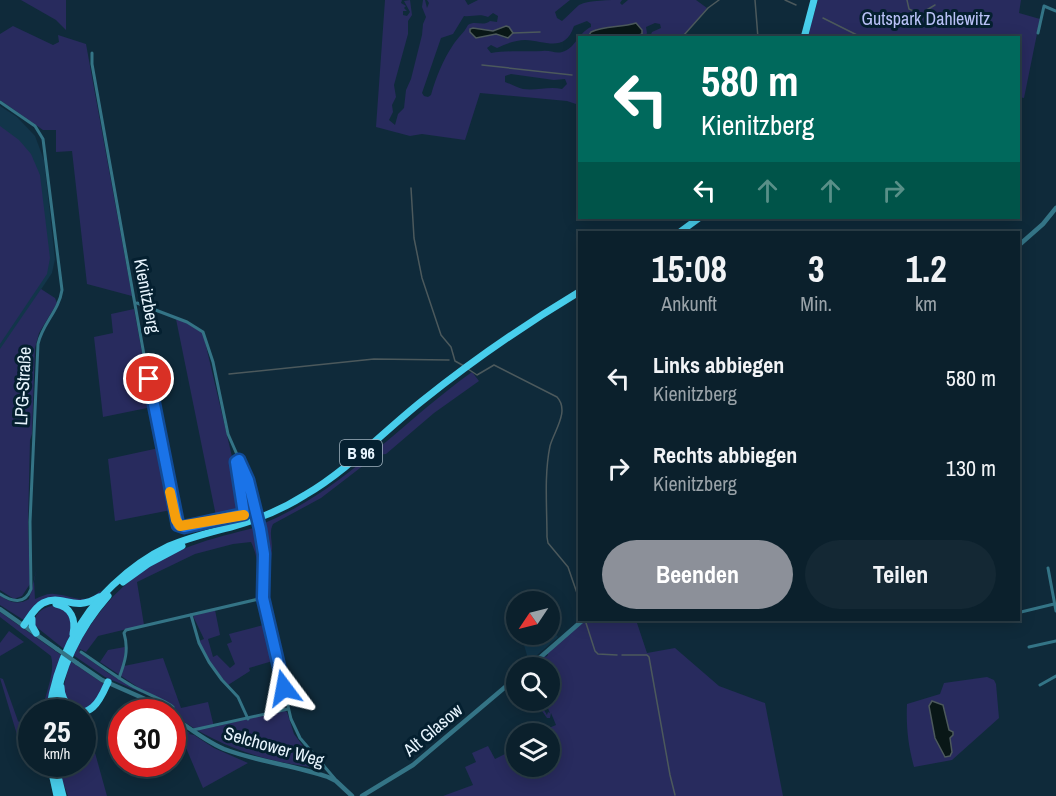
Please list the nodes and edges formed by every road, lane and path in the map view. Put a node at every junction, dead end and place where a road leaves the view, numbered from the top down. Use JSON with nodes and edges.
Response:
{"nodes":[{"id":1,"x":810,"y":0,"type":"edge"},
{"id":2,"x":814,"y":0,"type":"edge"},
{"id":3,"x":1045,"y":0,"type":"edge"},
{"id":4,"x":1044,"y":6,"type":"junction"},
{"id":5,"x":1056,"y":11,"type":"edge"},
{"id":6,"x":1038,"y":33,"type":"dead end"},
{"id":7,"x":800,"y":36,"type":"edge"},
{"id":8,"x":805,"y":36,"type":"edge"},
{"id":9,"x":92,"y":53,"type":"dead end"},
{"id":10,"x":0,"y":102,"type":"edge"},
{"id":11,"x":1056,"y":208,"type":"edge"},
{"id":12,"x":698,"y":219,"type":"edge"},
{"id":13,"x":705,"y":219,"type":"edge"},
{"id":14,"x":681,"y":231,"type":"edge"},
{"id":15,"x":689,"y":231,"type":"edge"},
{"id":16,"x":1020,"y":244,"type":"edge"},
{"id":17,"x":578,"y":293,"type":"edge"},
{"id":18,"x":578,"y":298,"type":"edge"},
{"id":19,"x":136,"y":302,"type":"junction"},
{"id":20,"x":471,"y":365,"type":"junction"},
{"id":21,"x":464,"y":370,"type":"junction"},
{"id":22,"x":239,"y":460,"type":"junction"},
{"id":23,"x":1047,"y":568,"type":"dead end"},
{"id":24,"x":106,"y":592,"type":"junction"},
{"id":25,"x":0,"y":594,"type":"edge"},
{"id":26,"x":263,"y":598,"type":"junction"},
{"id":27,"x":1054,"y":604,"type":"junction"},
{"id":28,"x":0,"y":609,"type":"edge"},
{"id":29,"x":1021,"y":612,"type":"dead end"},
{"id":30,"x":1056,"y":612,"type":"edge"},
{"id":31,"x":191,"y":615,"type":"junction"},
{"id":32,"x":32,"y":619,"type":"junction"},
{"id":33,"x":582,"y":621,"type":"edge"},
{"id":34,"x":25,"y":626,"type":"junction"},
{"id":35,"x":36,"y":633,"type":"junction"},
{"id":36,"x":71,"y":640,"type":"junction"},
{"id":37,"x":1056,"y":641,"type":"edge"},
{"id":38,"x":1029,"y":647,"type":"dead end"},
{"id":39,"x":81,"y":652,"type":"dead end"},
{"id":40,"x":540,"y":657,"type":"edge"},
{"id":41,"x":1056,"y":676,"type":"edge"},
{"id":42,"x":119,"y":678,"type":"junction"},
{"id":43,"x":61,"y":680,"type":"junction"},
{"id":44,"x":110,"y":683,"type":"junction"},
{"id":45,"x":1040,"y":685,"type":"dead end"},
{"id":46,"x":506,"y":686,"type":"edge"},
{"id":47,"x":52,"y":699,"type":"edge"},
{"id":48,"x":57,"y":699,"type":"edge"},
{"id":49,"x":145,"y":699,"type":"edge"},
{"id":50,"x":157,"y":699,"type":"edge"},
{"id":51,"x":96,"y":709,"type":"edge"},
{"id":52,"x":288,"y":709,"type":"junction"},
{"id":53,"x":248,"y":719,"type":"junction"},
{"id":54,"x":186,"y":725,"type":"edge"},
{"id":55,"x":193,"y":730,"type":"junction"},
{"id":56,"x":324,"y":769,"type":"junction"},
{"id":57,"x":321,"y":774,"type":"junction"},
{"id":58,"x":53,"y":777,"type":"edge"},
{"id":59,"x":58,"y":777,"type":"edge"},
{"id":60,"x":336,"y":781,"type":"junction"},
{"id":61,"x":57,"y":796,"type":"edge"},
{"id":62,"x":63,"y":796,"type":"edge"},
{"id":63,"x":349,"y":796,"type":"edge"},
{"id":64,"x":362,"y":796,"type":"edge"}],
"edges":[{"from":1,"to":7,"type":"highway"},
{"from":2,"to":8,"type":"highway"},
{"from":3,"to":4,"type":"street"},
{"from":4,"to":5,"type":"street"},
{"from":4,"to":6,"type":"street"},
{"from":9,"to":19,"type":"street","name":"Kienitzberg"},
{"from":10,"to":25,"type":"street","name":"LPG-Straße"},
{"from":11,"to":16,"type":"street"},
{"from":12,"to":14,"type":"highway"},
{"from":13,"to":15,"type":"highway"},
{"from":17,"to":20,"type":"highway","number":"B 96"},
{"from":18,"to":20,"type":"highway","number":"B 96"},
{"from":19,"to":22,"type":"street"},
{"from":19,"to":22,"type":"street","name":"Kienitzberg"},
{"from":20,"to":21,"type":"highway","number":"B 96"},
{"from":21,"to":24,"type":"highway","number":"B 96"},
{"from":21,"to":43,"type":"highway","number":"B 96"},
{"from":22,"to":26,"type":"street","bridge":true},
{"from":23,"to":27,"type":"street"},
{"from":24,"to":34,"type":"highway"},
{"from":24,"to":36,"type":"highway","number":"B 96"},
{"from":26,"to":31,"type":"street"},
{"from":26,"to":52,"type":"street"},
{"from":27,"to":29,"type":"street"},
{"from":27,"to":30,"type":"street"},
{"from":28,"to":34,"type":"street"},
{"from":31,"to":42,"type":"street"},
{"from":31,"to":53,"type":"street","name":"Selchower Weg"},
{"from":32,"to":34,"type":"highway"},
{"from":32,"to":35,"type":"highway"},
{"from":32,"to":36,"type":"highway"},
{"from":33,"to":40,"type":"street"},
{"from":34,"to":35,"type":"street"},
{"from":35,"to":44,"type":"street","bridge":true},
{"from":36,"to":47,"type":"highway","number":"B 96"},
{"from":37,"to":38,"type":"street"},
{"from":39,"to":42,"type":"street","name":"Selchower Weg"},
{"from":41,"to":45,"type":"street"},
{"from":42,"to":50,"type":"street","name":"Selchower Weg"},
{"from":43,"to":44,"type":"highway"},
{"from":43,"to":48,"type":"highway","number":"B 96"},
{"from":44,"to":49,"type":"street"},
{"from":44,"to":51,"type":"highway"},
{"from":46,"to":64,"type":"street","name":"Alt Glasow"},
{"from":52,"to":53,"type":"street","name":"Selchower Weg"},
{"from":52,"to":56,"type":"street"},
{"from":53,"to":55,"type":"street","name":"Selchower Weg"},
{"from":54,"to":55,"type":"street","name":"Selchower Weg"},
{"from":55,"to":57,"type":"street","name":"Selchower Weg"},
{"from":56,"to":57,"type":"street"},
{"from":56,"to":60,"type":"street"},
{"from":57,"to":60,"type":"street","name":"Selchower Weg"},
{"from":58,"to":61,"type":"highway"},
{"from":59,"to":62,"type":"highway"},
{"from":60,"to":63,"type":"street","name":"Selchower Weg"}]}
